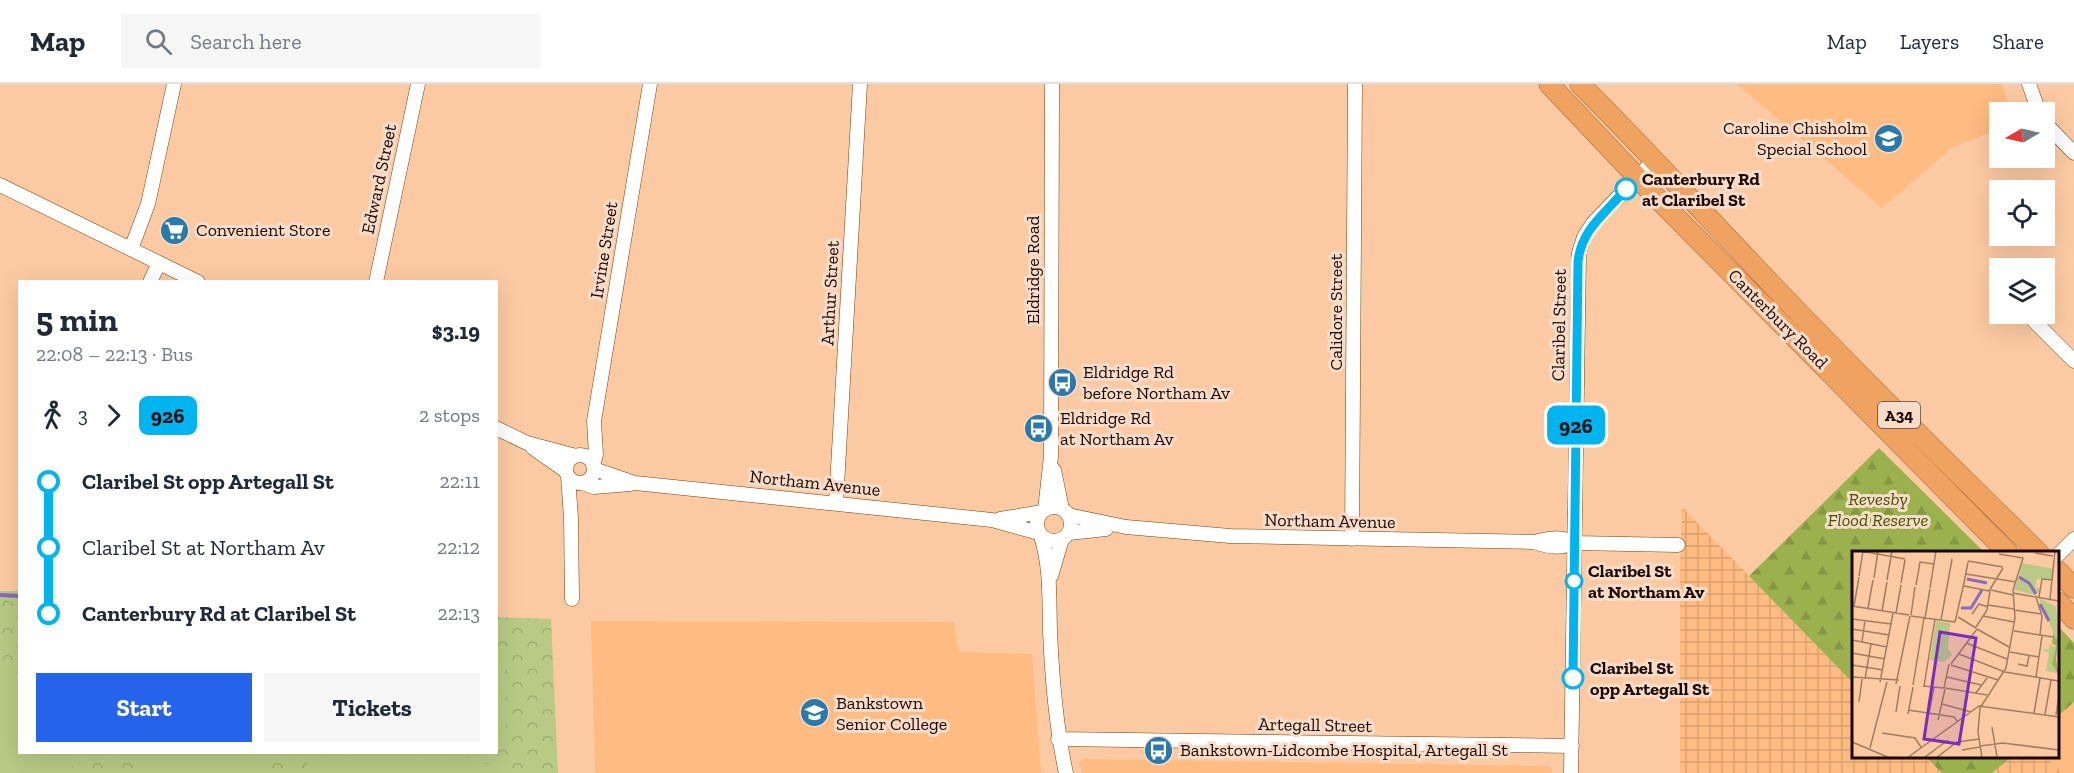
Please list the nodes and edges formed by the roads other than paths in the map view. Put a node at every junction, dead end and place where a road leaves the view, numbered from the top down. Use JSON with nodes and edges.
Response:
{"nodes":[{"id":1,"x":174,"y":84,"type":"edge"},
{"id":2,"x":418,"y":84,"type":"edge"},
{"id":3,"x":650,"y":84,"type":"edge"},
{"id":4,"x":860,"y":84,"type":"edge"},
{"id":5,"x":1052,"y":84,"type":"edge"},
{"id":6,"x":1355,"y":84,"type":"edge"},
{"id":7,"x":1549,"y":84,"type":"edge"},
{"id":8,"x":1580,"y":84,"type":"edge"},
{"id":9,"x":2029,"y":84,"type":"edge"},
{"id":10,"x":2035,"y":102,"type":"edge"},
{"id":11,"x":2055,"y":133,"type":"edge"},
{"id":12,"x":2074,"y":153,"type":"edge"},
{"id":13,"x":1654,"y":159,"type":"junction"},
{"id":14,"x":1638,"y":176,"type":"junction"},
{"id":15,"x":0,"y":185,"type":"edge"},
{"id":16,"x":130,"y":249,"type":"junction"},
{"id":17,"x":159,"y":263,"type":"junction"},
{"id":18,"x":151,"y":280,"type":"edge"},
{"id":19,"x":194,"y":280,"type":"edge"},
{"id":20,"x":376,"y":280,"type":"edge"},
{"id":21,"x":2037,"y":324,"type":"edge"},
{"id":22,"x":2074,"y":361,"type":"edge"},
{"id":23,"x":594,"y":421,"type":"junction"},
{"id":24,"x":498,"y":429,"type":"edge"},
{"id":25,"x":527,"y":443,"type":"junction"},
{"id":26,"x":577,"y":456,"type":"junction"},
{"id":27,"x":1051,"y":456,"type":"junction"},
{"id":28,"x":593,"y":467,"type":"junction"},
{"id":29,"x":574,"y":478,"type":"junction"},
{"id":30,"x":635,"y":483,"type":"junction"},
{"id":31,"x":836,"y":503,"type":"junction"},
{"id":32,"x":1043,"y":511,"type":"junction"},
{"id":33,"x":1065,"y":512,"type":"junction"},
{"id":34,"x":992,"y":520,"type":"junction"},
{"id":35,"x":1126,"y":527,"type":"junction"},
{"id":36,"x":1040,"y":535,"type":"junction"},
{"id":37,"x":1065,"y":536,"type":"junction"},
{"id":38,"x":1352,"y":539,"type":"junction"},
{"id":39,"x":2074,"y":539,"type":"edge"},
{"id":40,"x":1575,"y":543,"type":"junction"},
{"id":41,"x":1678,"y":545,"type":"dead end"},
{"id":42,"x":2007,"y":551,"type":"edge"},
{"id":43,"x":2038,"y":551,"type":"edge"},
{"id":44,"x":2059,"y":554,"type":"edge"},
{"id":45,"x":2059,"y":572,"type":"edge"},
{"id":46,"x":1050,"y":581,"type":"junction"},
{"id":47,"x":2074,"y":588,"type":"edge"},
{"id":48,"x":572,"y":599,"type":"dead end"},
{"id":49,"x":2059,"y":603,"type":"edge"},
{"id":50,"x":2074,"y":619,"type":"edge"},
{"id":51,"x":1058,"y":739,"type":"junction"},
{"id":52,"x":1572,"y":746,"type":"junction"},
{"id":53,"x":1056,"y":773,"type":"edge"},
{"id":54,"x":1066,"y":773,"type":"edge"},
{"id":55,"x":1571,"y":773,"type":"edge"}],
"edges":[{"from":1,"to":16,"type":"street"},
{"from":2,"to":20,"type":"street","name":"Edward Street"},
{"from":3,"to":23,"type":"street","name":"Irvine Street"},
{"from":4,"to":31,"type":"street","name":"Arthur Street"},
{"from":5,"to":27,"type":"street","name":"Eldridge Road"},
{"from":6,"to":38,"type":"street","name":"Calidore Street"},
{"from":7,"to":14,"type":"highway","name":"Canterbury Road","number":"A34"},
{"from":8,"to":13,"type":"highway","name":"Canterbury Road","number":"A34"},
{"from":9,"to":10,"type":"street"},
{"from":11,"to":12,"type":"street"},
{"from":13,"to":14,"type":"street","name":"Claribel Street"},
{"from":13,"to":43,"type":"highway","name":"Canterbury Road","number":"A34"},
{"from":14,"to":40,"type":"street","name":"Claribel Street"},
{"from":14,"to":42,"type":"highway","name":"Canterbury Road","number":"A34"},
{"from":15,"to":16,"type":"street"},
{"from":16,"to":17,"type":"street"},
{"from":17,"to":18,"type":"street"},
{"from":17,"to":19,"type":"street"},
{"from":21,"to":22,"type":"street"},
{"from":23,"to":26,"type":"street","name":"Irvine Street"},
{"from":23,"to":28,"type":"street","name":"Irvine Street"},
{"from":24,"to":25,"type":"street","name":"Northam Avenue"},
{"from":25,"to":26,"type":"street","name":"Northam Avenue"},
{"from":25,"to":29,"type":"street","name":"Northam Avenue"},
{"from":26,"to":28,"type":"street"},
{"from":26,"to":29,"type":"street"},
{"from":27,"to":32,"type":"street","name":"Eldridge Road"},
{"from":27,"to":33,"type":"street","name":"Eldridge Road"},
{"from":28,"to":29,"type":"street"},
{"from":28,"to":30,"type":"street","name":"Northam Avenue"},
{"from":29,"to":30,"type":"street","name":"Northam Avenue"},
{"from":29,"to":48,"type":"street"},
{"from":30,"to":31,"type":"street","name":"Northam Avenue"},
{"from":31,"to":34,"type":"street","name":"Northam Avenue"},
{"from":32,"to":33,"type":"street"},
{"from":32,"to":34,"type":"street","name":"Northam Avenue"},
{"from":32,"to":36,"type":"street"},
{"from":33,"to":35,"type":"street","name":"Northam Avenue"},
{"from":33,"to":37,"type":"street"},
{"from":34,"to":36,"type":"street","name":"Northam Avenue"},
{"from":35,"to":37,"type":"street","name":"Northam Avenue"},
{"from":35,"to":38,"type":"street","name":"Northam Avenue"},
{"from":36,"to":37,"type":"street"},
{"from":36,"to":46,"type":"street"},
{"from":37,"to":46,"type":"street"},
{"from":38,"to":40,"type":"street","name":"Northam Avenue"},
{"from":39,"to":44,"type":"street"},
{"from":40,"to":41,"type":"street","name":"Northam Avenue"},
{"from":40,"to":52,"type":"street","name":"Claribel Street"},
{"from":45,"to":47,"type":"highway"},
{"from":46,"to":51,"type":"street"},
{"from":49,"to":50,"type":"highway"},
{"from":51,"to":52,"type":"street","name":"Artegall Street"},
{"from":51,"to":53,"type":"street"},
{"from":51,"to":54,"type":"street"},
{"from":52,"to":55,"type":"street","name":"Claribel Street"}]}
